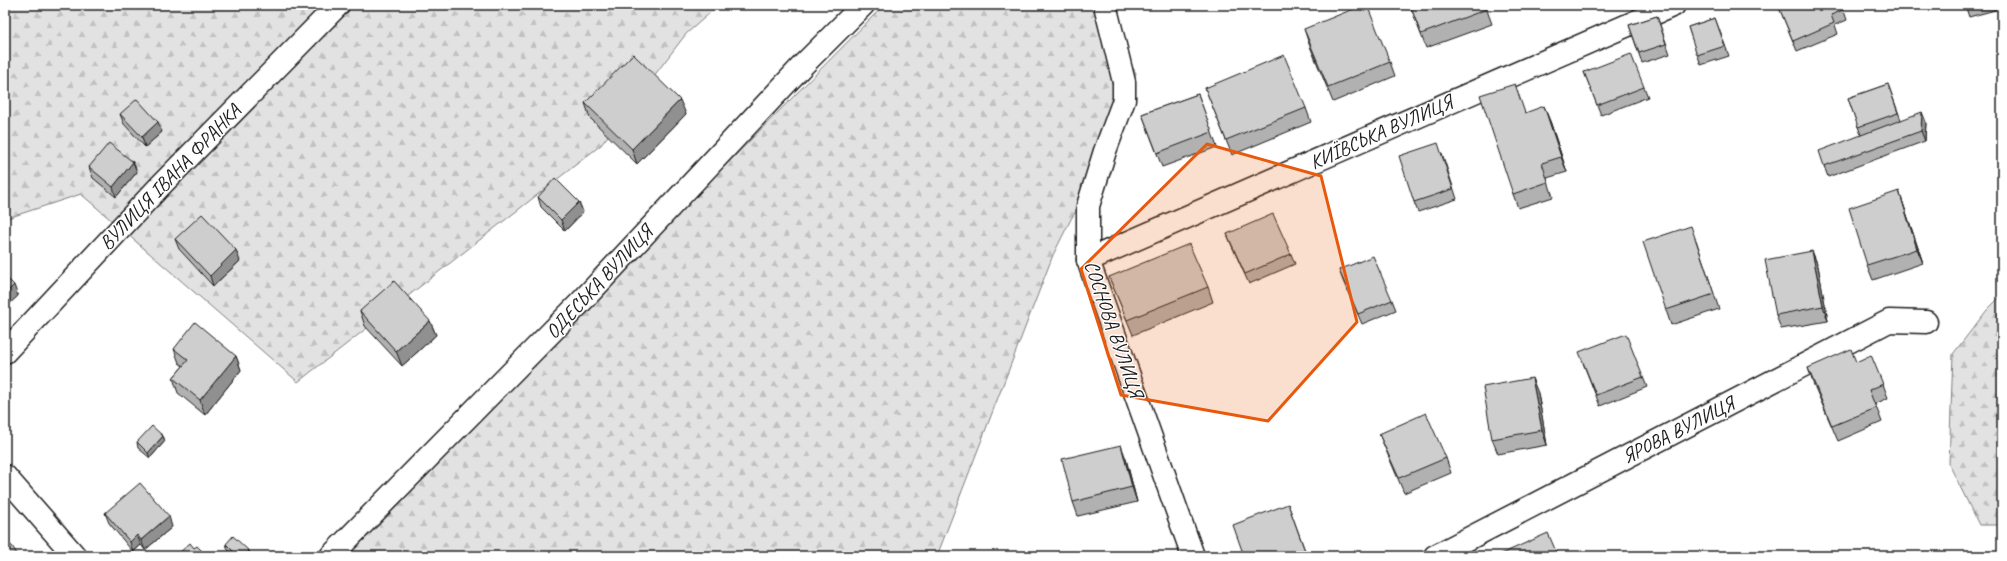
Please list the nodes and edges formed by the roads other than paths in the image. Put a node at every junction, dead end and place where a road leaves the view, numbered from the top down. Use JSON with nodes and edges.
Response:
{"nodes":[{"id":1,"x":338,"y":5,"type":"edge"},
{"id":2,"x":863,"y":5,"type":"edge"},
{"id":3,"x":1105,"y":5,"type":"edge"},
{"id":4,"x":1674,"y":5,"type":"edge"},
{"id":5,"x":1088,"y":260,"type":"junction"},
{"id":6,"x":1926,"y":322,"type":"dead end"},
{"id":7,"x":5,"y":352,"type":"edge"},
{"id":8,"x":5,"y":476,"type":"edge"},
{"id":9,"x":75,"y":556,"type":"edge"},
{"id":10,"x":331,"y":556,"type":"edge"},
{"id":11,"x":1193,"y":556,"type":"edge"},
{"id":12,"x":1435,"y":556,"type":"edge"}],
"edges":[{"from":1,"to":7,"type":"street","name":"ВУЛИЦЯ ІВАНА ФРАНКА"},
{"from":2,"to":10,"type":"street","name":"ОДЕСЬКА ВУЛИЦЯ"},
{"from":3,"to":5,"type":"street","name":"СОСНОВА ВУЛИЦЯ"},
{"from":4,"to":5,"type":"street","name":"КИЇВСЬКА ВУЛИЦЯ"},
{"from":5,"to":11,"type":"street","name":"СОСНОВА ВУЛИЦЯ"},
{"from":6,"to":12,"type":"street","name":"ЯРОВА ВУЛИЦЯ"},
{"from":8,"to":9,"type":"street"}]}
